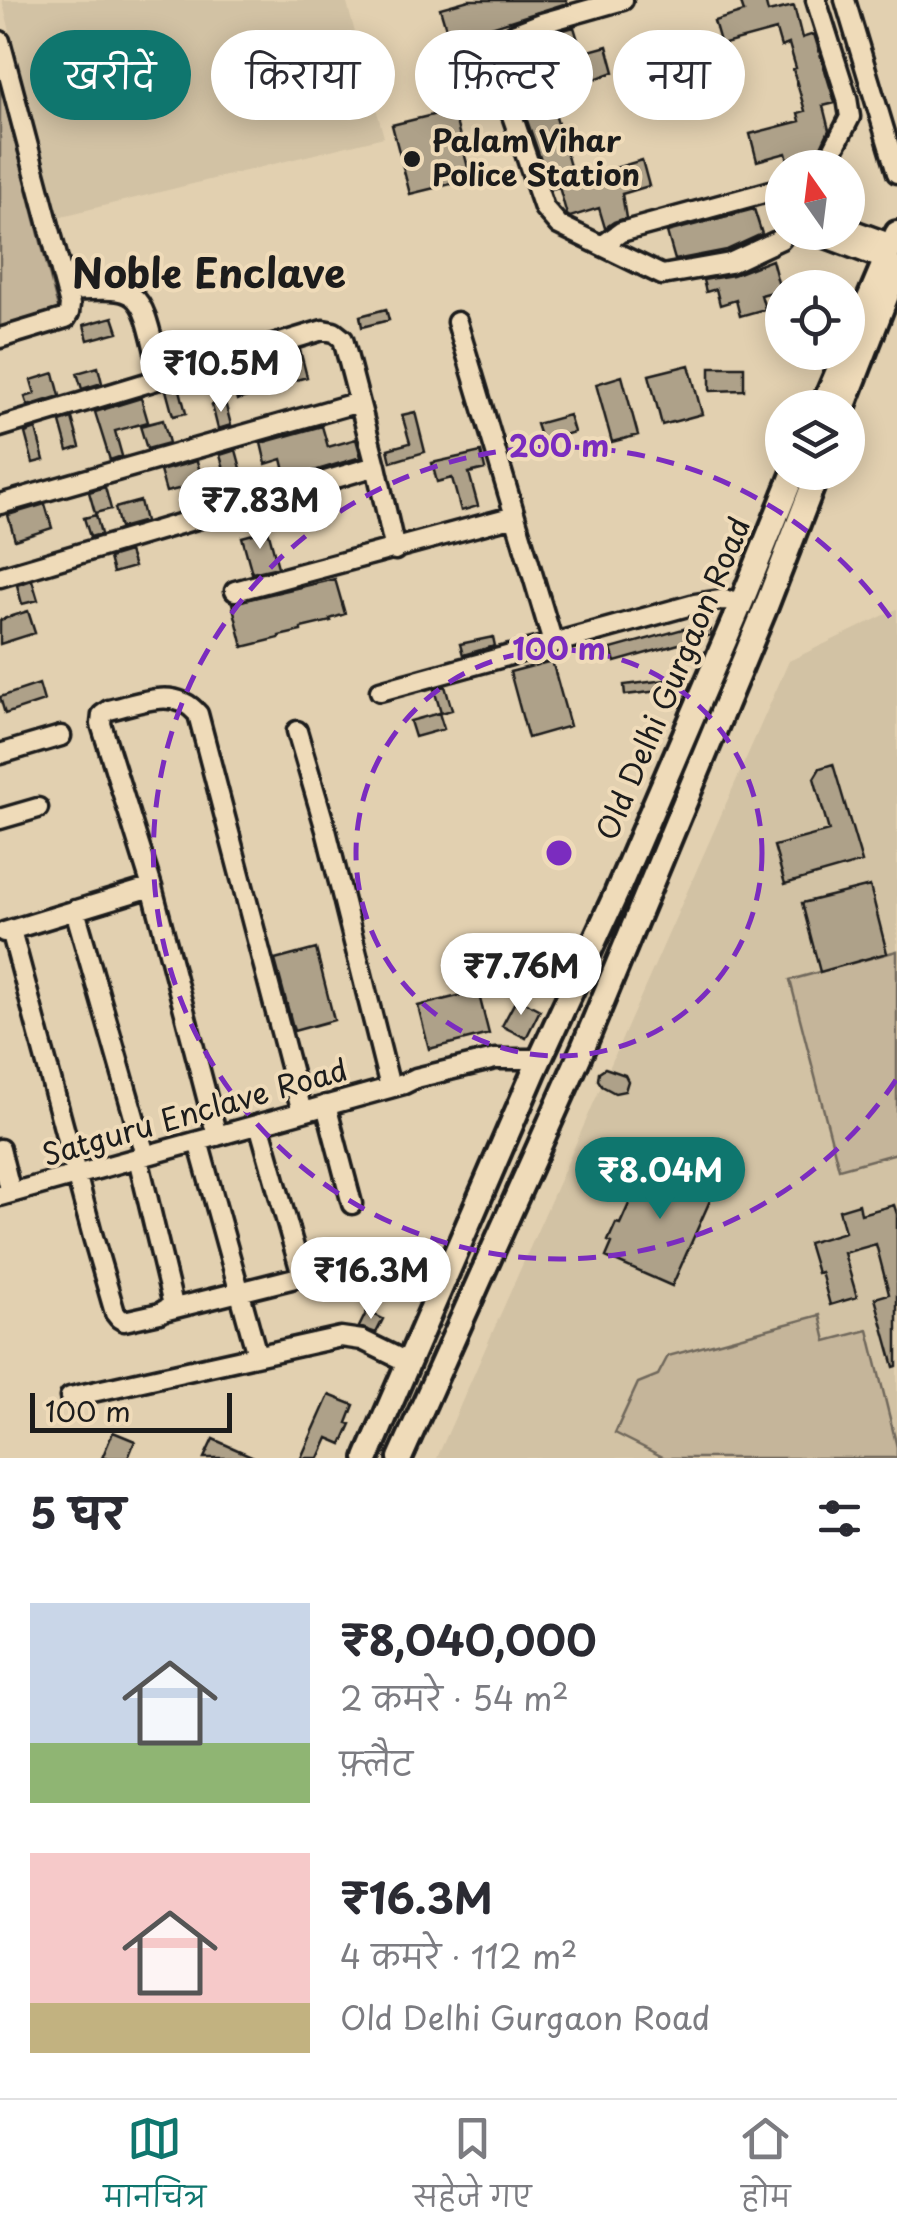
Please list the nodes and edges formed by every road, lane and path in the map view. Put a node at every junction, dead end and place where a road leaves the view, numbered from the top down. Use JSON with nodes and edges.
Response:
{"nodes":[{"id":1,"x":622,"y":0,"type":"edge"},
{"id":2,"x":816,"y":0,"type":"edge"},
{"id":3,"x":845,"y":0,"type":"edge"},
{"id":4,"x":0,"y":41,"type":"edge"},
{"id":5,"x":833,"y":150,"type":"edge"},
{"id":6,"x":897,"y":173,"type":"edge"},
{"id":7,"x":765,"y":193,"type":"edge"},
{"id":8,"x":865,"y":237,"type":"edge"},
{"id":9,"x":602,"y":245,"type":"junction"},
{"id":10,"x":865,"y":245,"type":"edge"},
{"id":11,"x":765,"y":247,"type":"edge"},
{"id":12,"x":893,"y":252,"type":"edge"},
{"id":13,"x":67,"y":291,"type":"junction"},
{"id":14,"x":865,"y":310,"type":"edge"},
{"id":15,"x":458,"y":322,"type":"dead end"},
{"id":16,"x":0,"y":338,"type":"edge"},
{"id":17,"x":156,"y":356,"type":"dead end"},
{"id":18,"x":849,"y":390,"type":"edge"},
{"id":19,"x":359,"y":402,"type":"junction"},
{"id":20,"x":0,"y":428,"type":"edge"},
{"id":21,"x":376,"y":466,"type":"junction"},
{"id":22,"x":787,"y":490,"type":"edge"},
{"id":23,"x":811,"y":490,"type":"edge"},
{"id":24,"x":0,"y":504,"type":"edge"},
{"id":25,"x":516,"y":516,"type":"junction"},
{"id":26,"x":394,"y":550,"type":"junction"},
{"id":27,"x":759,"y":558,"type":"junction"},
{"id":28,"x":782,"y":566,"type":"junction"},
{"id":29,"x":0,"y":577,"type":"edge"},
{"id":30,"x":236,"y":591,"type":"dead end"},
{"id":31,"x":742,"y":601,"type":"junction"},
{"id":32,"x":554,"y":642,"type":"junction"},
{"id":33,"x":380,"y":691,"type":"dead end"},
{"id":34,"x":297,"y":731,"type":"dead end"},
{"id":35,"x":62,"y":736,"type":"dead end"},
{"id":36,"x":0,"y":754,"type":"edge"},
{"id":37,"x":38,"y":808,"type":"dead end"},
{"id":38,"x":0,"y":819,"type":"edge"},
{"id":39,"x":152,"y":887,"type":"junction"},
{"id":40,"x":75,"y":910,"type":"junction"},
{"id":41,"x":6,"y":931,"type":"edge"},
{"id":42,"x":537,"y":1065,"type":"junction"},
{"id":43,"x":571,"y":1075,"type":"junction"},
{"id":44,"x":397,"y":1085,"type":"junction"},
{"id":45,"x":326,"y":1106,"type":"junction"},
{"id":46,"x":302,"y":1112,"type":"junction"},
{"id":47,"x":259,"y":1124,"type":"junction"},
{"id":48,"x":218,"y":1136,"type":"junction"},
{"id":49,"x":198,"y":1141,"type":"junction"},
{"id":50,"x":0,"y":1149,"type":"edge"},
{"id":51,"x":141,"y":1156,"type":"junction"},
{"id":52,"x":76,"y":1174,"type":"junction"},
{"id":53,"x":6,"y":1194,"type":"edge"},
{"id":54,"x":352,"y":1204,"type":"dead end"},
{"id":55,"x":240,"y":1291,"type":"junction"},
{"id":56,"x":167,"y":1310,"type":"junction"},
{"id":57,"x":257,"y":1355,"type":"junction"},
{"id":58,"x":408,"y":1362,"type":"junction"},
{"id":59,"x":70,"y":1397,"type":"dead end"},
{"id":60,"x":366,"y":1458,"type":"edge"},
{"id":61,"x":400,"y":1458,"type":"edge"}],
"edges":[{"from":1,"to":9,"type":"street"},
{"from":2,"to":5,"type":"street"},
{"from":3,"to":6,"type":"street"},
{"from":4,"to":13,"type":"street"},
{"from":7,"to":9,"type":"street"},
{"from":8,"to":12,"type":"street"},
{"from":9,"to":11,"type":"street"},
{"from":10,"to":12,"type":"street"},
{"from":12,"to":14,"type":"main road"},
{"from":12,"to":18,"type":"main road"},
{"from":13,"to":16,"type":"street"},
{"from":13,"to":17,"type":"street"},
{"from":15,"to":25,"type":"street"},
{"from":19,"to":20,"type":"street"},
{"from":19,"to":21,"type":"street"},
{"from":19,"to":24,"type":"street"},
{"from":21,"to":26,"type":"street"},
{"from":21,"to":29,"type":"street"},
{"from":22,"to":27,"type":"main road","name":"Old Delhi Gurgaon Road"},
{"from":23,"to":28,"type":"main road","name":"Old Delhi Gurgaon Road"},
{"from":25,"to":26,"type":"street"},
{"from":25,"to":32,"type":"street"},
{"from":26,"to":30,"type":"street"},
{"from":27,"to":28,"type":"main road"},
{"from":27,"to":31,"type":"main road","name":"Old Delhi Gurgaon Road"},
{"from":28,"to":43,"type":"main road","name":"Old Delhi Gurgaon Road"},
{"from":31,"to":32,"type":"street"},
{"from":31,"to":42,"type":"main road","name":"Old Delhi Gurgaon Road"},
{"from":32,"to":33,"type":"street"},
{"from":34,"to":44,"type":"street"},
{"from":35,"to":36,"type":"street"},
{"from":37,"to":38,"type":"street"},
{"from":39,"to":40,"type":"street"},
{"from":39,"to":46,"type":"street"},
{"from":39,"to":48,"type":"street"},
{"from":40,"to":41,"type":"street"},
{"from":40,"to":51,"type":"street"},
{"from":41,"to":52,"type":"street"},
{"from":42,"to":43,"type":"street","name":"Satguru Enclave Road"},
{"from":42,"to":44,"type":"street","name":"Satguru Enclave Road"},
{"from":42,"to":58,"type":"main road","name":"Old Delhi Gurgaon Road"},
{"from":43,"to":61,"type":"main road","name":"Old Delhi Gurgaon Road"},
{"from":44,"to":45,"type":"street","name":"Satguru Enclave Road"},
{"from":45,"to":46,"type":"street","name":"Satguru Enclave Road"},
{"from":45,"to":54,"type":"street"},
{"from":46,"to":47,"type":"street","name":"Satguru Enclave Road"},
{"from":47,"to":48,"type":"street","name":"Satguru Enclave Road"},
{"from":47,"to":55,"type":"street"},
{"from":48,"to":49,"type":"street","name":"Satguru Enclave Road"},
{"from":49,"to":51,"type":"street","name":"Satguru Enclave Road"},
{"from":49,"to":55,"type":"street"},
{"from":50,"to":53,"type":"street"},
{"from":51,"to":52,"type":"street","name":"Satguru Enclave Road"},
{"from":51,"to":56,"type":"street"},
{"from":52,"to":53,"type":"street","name":"Satguru Enclave Road"},
{"from":52,"to":56,"type":"street"},
{"from":55,"to":56,"type":"street"},
{"from":55,"to":57,"type":"street"},
{"from":57,"to":58,"type":"street"},
{"from":57,"to":59,"type":"street"},
{"from":58,"to":60,"type":"main road","name":"Old Delhi Gurgaon Road"}]}
